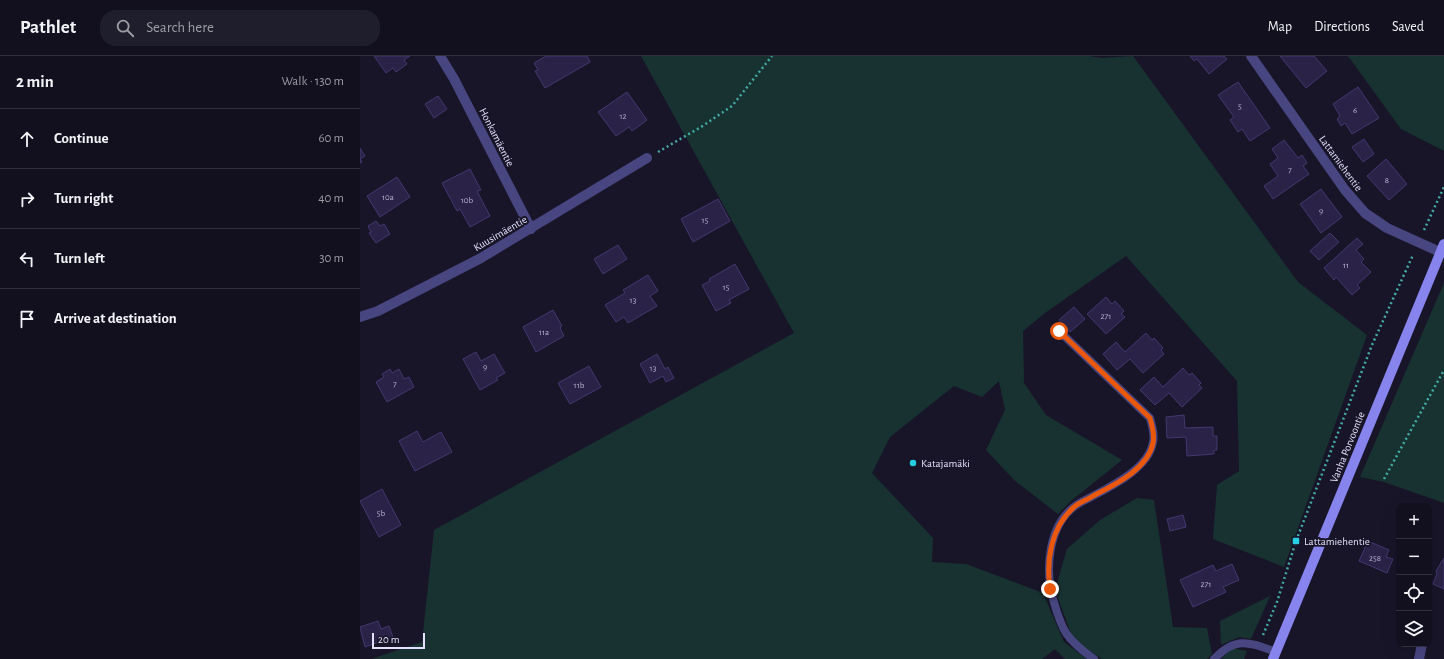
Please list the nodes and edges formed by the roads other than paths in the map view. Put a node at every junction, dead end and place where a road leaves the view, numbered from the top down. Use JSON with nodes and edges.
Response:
{"nodes":[{"id":1,"x":440,"y":56,"type":"edge"},
{"id":2,"x":1251,"y":56,"type":"edge"},
{"id":3,"x":647,"y":158,"type":"road end"},
{"id":4,"x":531,"y":229,"type":"junction"},
{"id":5,"x":1442,"y":248,"type":"edge"},
{"id":6,"x":360,"y":317,"type":"edge"},
{"id":7,"x":1059,"y":331,"type":"dead end"},
{"id":8,"x":1421,"y":647,"type":"edge"},
{"id":9,"x":1275,"y":655,"type":"edge"},
{"id":10,"x":1094,"y":659,"type":"edge"},
{"id":11,"x":1214,"y":659,"type":"edge"},
{"id":12,"x":1419,"y":659,"type":"edge"}],
"edges":[{"from":1,"to":4,"type":"street","name":"Honkamäentie"},
{"from":2,"to":5,"type":"street","name":"Lattamiehentie"},
{"from":3,"to":4,"type":"street","name":"Kuusimäentie"},
{"from":4,"to":6,"type":"street","name":"Kuusimäentie"},
{"from":5,"to":9,"type":"street","name":"Vanha Porvoontie"},
{"from":7,"to":10,"type":"lane"},
{"from":8,"to":12,"type":"street"},
{"from":9,"to":11,"type":"lane"}]}
